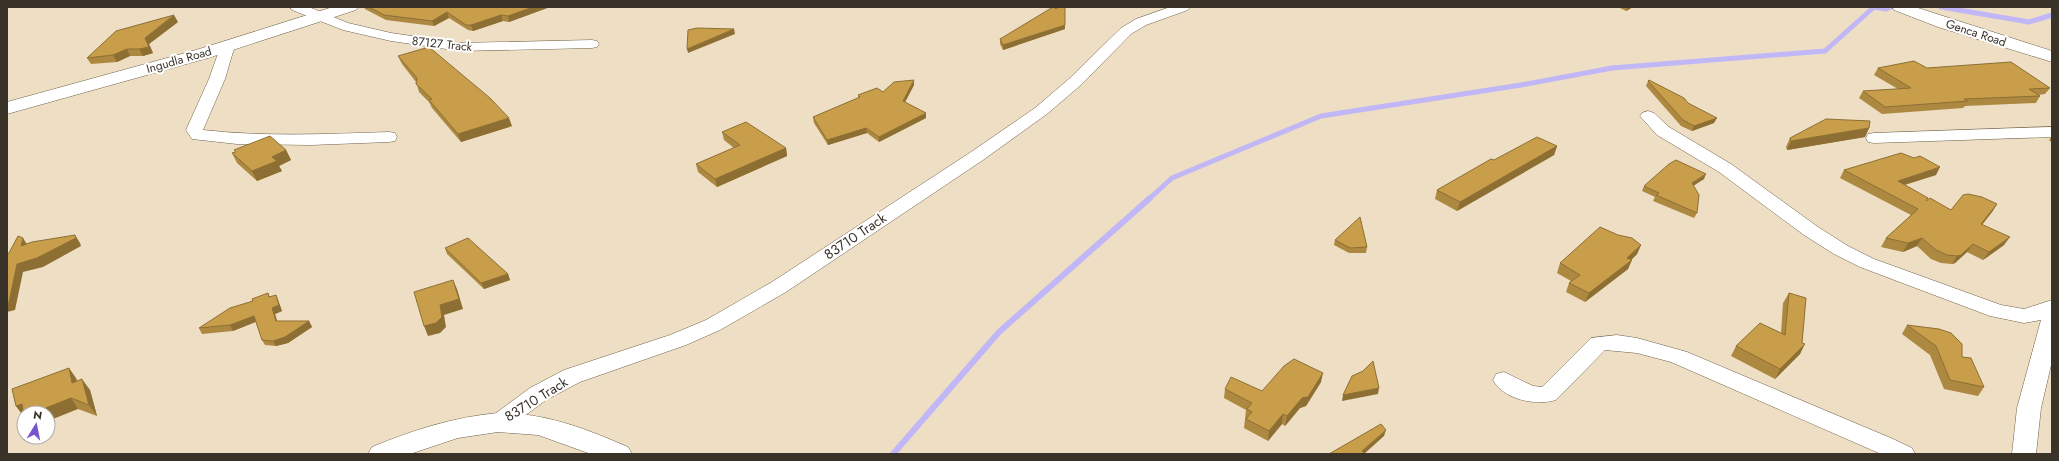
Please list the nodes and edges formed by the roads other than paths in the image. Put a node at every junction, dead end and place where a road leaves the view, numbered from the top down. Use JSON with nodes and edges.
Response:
{"nodes":[{"id":1,"x":298,"y":7,"type":"edge"},
{"id":2,"x":350,"y":7,"type":"edge"},
{"id":3,"x":1183,"y":7,"type":"edge"},
{"id":4,"x":1900,"y":7,"type":"edge"},
{"id":5,"x":316,"y":16,"type":"junction"},
{"id":6,"x":592,"y":44,"type":"dead end"},
{"id":7,"x":228,"y":45,"type":"junction"},
{"id":8,"x":2052,"y":57,"type":"edge"},
{"id":9,"x":7,"y":108,"type":"edge"},
{"id":10,"x":1648,"y":116,"type":"dead end"},
{"id":11,"x":2052,"y":132,"type":"edge"},
{"id":12,"x":389,"y":137,"type":"dead end"},
{"id":13,"x":1874,"y":138,"type":"dead end"},
{"id":14,"x":2052,"y":307,"type":"edge"},
{"id":15,"x":2052,"y":318,"type":"edge"},
{"id":16,"x":1504,"y":380,"type":"dead end"},
{"id":17,"x":500,"y":422,"type":"junction"},
{"id":18,"x":382,"y":454,"type":"edge"},
{"id":19,"x":618,"y":454,"type":"edge"},
{"id":20,"x":1903,"y":454,"type":"edge"},
{"id":21,"x":2024,"y":454,"type":"edge"}],
"edges":[{"from":1,"to":5,"type":"street","name":"87127 Track"},
{"from":2,"to":5,"type":"street","name":"Ingudla Road"},
{"from":3,"to":17,"type":"street","name":"83710 Track"},
{"from":4,"to":8,"type":"street","name":"Genca Road"},
{"from":5,"to":6,"type":"street","name":"87127 Track"},
{"from":5,"to":7,"type":"street","name":"Ingudla Road"},
{"from":7,"to":9,"type":"street","name":"Ingudla Road"},
{"from":7,"to":12,"type":"street"},
{"from":10,"to":14,"type":"street"},
{"from":11,"to":13,"type":"street"},
{"from":15,"to":21,"type":"street"},
{"from":16,"to":20,"type":"street"},
{"from":17,"to":18,"type":"street"},
{"from":17,"to":19,"type":"street"}]}
